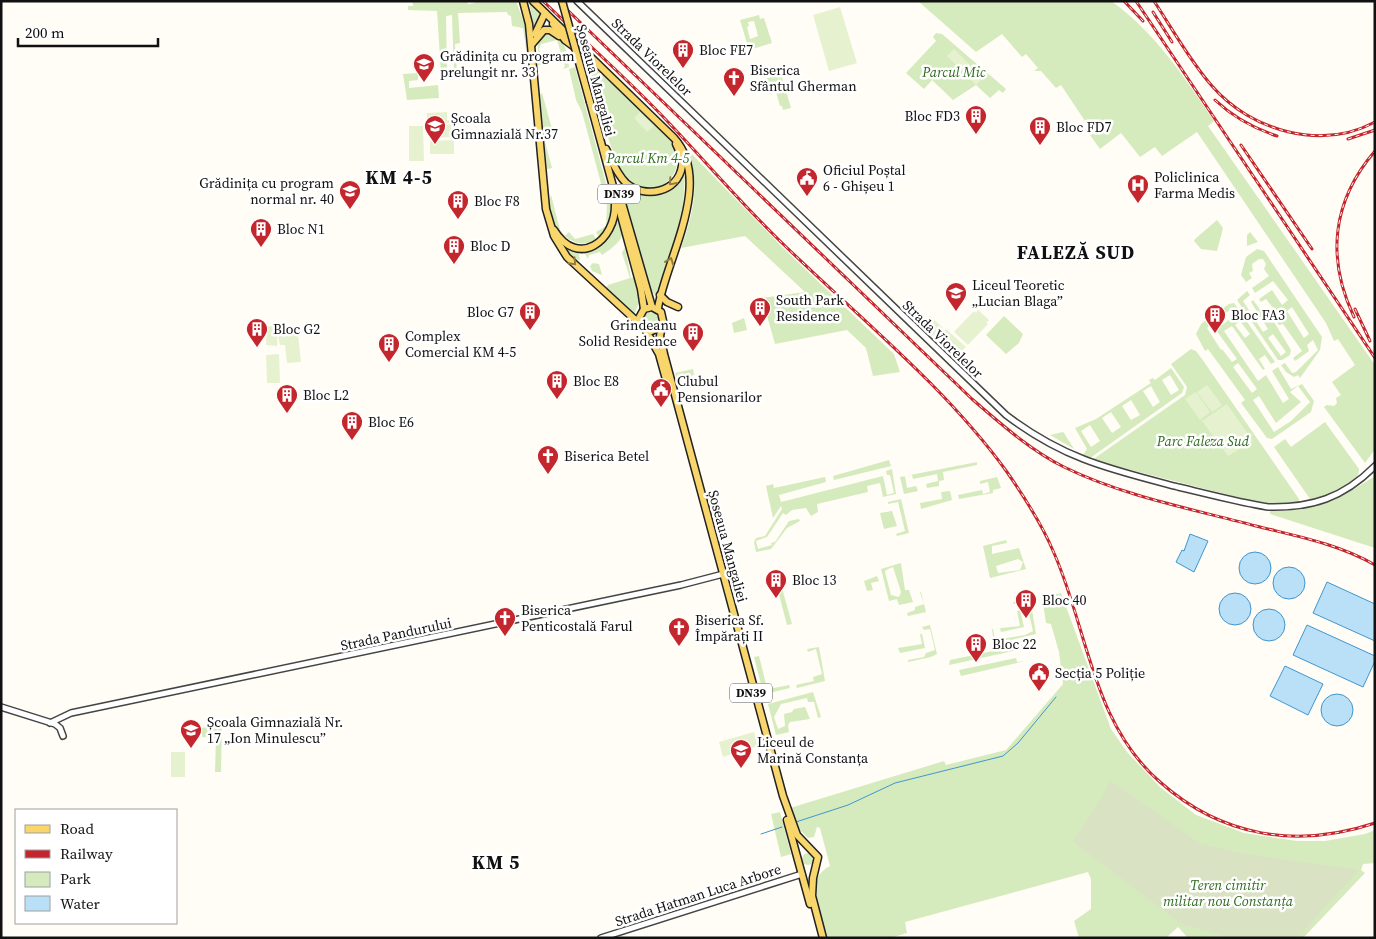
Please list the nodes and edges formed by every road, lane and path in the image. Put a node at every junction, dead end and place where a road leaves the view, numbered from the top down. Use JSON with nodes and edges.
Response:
{"nodes":[{"id":1,"x":533,"y":1,"type":"edge"},
{"id":2,"x":562,"y":1,"type":"edge"},
{"id":3,"x":566,"y":1,"type":"edge"},
{"id":4,"x":577,"y":1,"type":"edge"},
{"id":5,"x":524,"y":2,"type":"edge"},
{"id":6,"x":545,"y":13,"type":"junction"},
{"id":7,"x":565,"y":40,"type":"junction"},
{"id":8,"x":532,"y":44,"type":"junction"},
{"id":9,"x":531,"y":52,"type":"junction"},
{"id":10,"x":603,"y":68,"type":"junction"},
{"id":11,"x":591,"y":102,"type":"junction"},
{"id":12,"x":674,"y":138,"type":"junction"},
{"id":13,"x":606,"y":149,"type":"junction"},
{"id":14,"x":682,"y":166,"type":"junction"},
{"id":15,"x":688,"y":175,"type":"junction"},
{"id":16,"x":615,"y":195,"type":"junction"},
{"id":17,"x":549,"y":220,"type":"junction"},
{"id":18,"x":660,"y":295,"type":"junction"},
{"id":19,"x":678,"y":307,"type":"dead end"},
{"id":20,"x":655,"y":308,"type":"junction"},
{"id":21,"x":644,"y":309,"type":"junction"},
{"id":22,"x":661,"y":326,"type":"junction"},
{"id":23,"x":643,"y":327,"type":"junction"},
{"id":24,"x":1375,"y":466,"type":"edge"},
{"id":25,"x":731,"y":572,"type":"dead end"},
{"id":26,"x":721,"y":575,"type":"junction"},
{"id":27,"x":1,"y":707,"type":"edge"},
{"id":28,"x":50,"y":723,"type":"junction"},
{"id":29,"x":63,"y":736,"type":"dead end"},
{"id":30,"x":815,"y":852,"type":"junction"},
{"id":31,"x":797,"y":859,"type":"junction"},
{"id":32,"x":816,"y":866,"type":"junction"},
{"id":33,"x":802,"y":874,"type":"junction"},
{"id":34,"x":601,"y":938,"type":"edge"},
{"id":35,"x":819,"y":938,"type":"edge"},
{"id":36,"x":823,"y":938,"type":"edge"}],
"edges":[{"from":1,"to":6,"type":"main road"},
{"from":2,"to":11,"type":"main road","name":"Șoseaua Mangaliei","bridge":true},
{"from":3,"to":11,"type":"main road","name":"Șoseaua Mangaliei","number":"DN39","bridge":true},
{"from":4,"to":24,"type":"street","name":"Strada Viorelelor"},
{"from":5,"to":9,"type":"main road"},
{"from":6,"to":7,"type":"main road"},
{"from":6,"to":8,"type":"main road"},
{"from":6,"to":10,"type":"main road"},
{"from":7,"to":8,"type":"main road"},
{"from":7,"to":10,"type":"main road"},
{"from":8,"to":9,"type":"main road"},
{"from":9,"to":17,"type":"main road"},
{"from":10,"to":12,"type":"main road"},
{"from":11,"to":13,"type":"main road","name":"Șoseaua Mangaliei","number":"DN39"},
{"from":11,"to":16,"type":"main road","name":"Șoseaua Mangaliei"},
{"from":12,"to":14,"type":"main road"},
{"from":12,"to":15,"type":"main road"},
{"from":14,"to":13,"type":"main road","one_way":true},
{"from":13,"to":20,"type":"main road","name":"Șoseaua Mangaliei","number":"DN39"},
{"from":14,"to":15,"type":"main road"},
{"from":18,"to":15,"type":"main road","one_way":true},
{"from":16,"to":17,"type":"main road"},
{"from":16,"to":21,"type":"main road","name":"Șoseaua Mangaliei"},
{"from":17,"to":23,"type":"main road","name":"Șoseaua Mangaliei","one_way":true},
{"from":18,"to":19,"type":"main road"},
{"from":18,"to":20,"type":"main road"},
{"from":20,"to":21,"type":"main road"},
{"from":20,"to":22,"type":"main road","number":"DN39"},
{"from":21,"to":23,"type":"main road"},
{"from":22,"to":23,"type":"main road"},
{"from":22,"to":26,"type":"main road","name":"Șoseaua Mangaliei","number":"DN39"},
{"from":23,"to":26,"type":"main road","name":"Șoseaua Mangaliei","number":"DN39"},
{"from":25,"to":26,"type":"street","name":"Strada Pandurului"},
{"from":26,"to":28,"type":"street","name":"Strada Pandurului"},
{"from":26,"to":30,"type":"main road","name":"Șoseaua Mangaliei","number":"DN39"},
{"from":26,"to":31,"type":"main road","name":"Șoseaua Mangaliei","number":"DN39"},
{"from":27,"to":28,"type":"street"},
{"from":28,"to":29,"type":"street"},
{"from":30,"to":31,"type":"main road"},
{"from":30,"to":32,"type":"main road"},
{"from":31,"to":33,"type":"main road","name":"Șoseaua Mangaliei","number":"DN39"},
{"from":32,"to":33,"type":"main road"},
{"from":32,"to":36,"type":"main road"},
{"from":33,"to":34,"type":"street","name":"Strada Hatman Luca Arbore"},
{"from":33,"to":35,"type":"main road","name":"Șoseaua Mangaliei","number":"DN39"}]}
